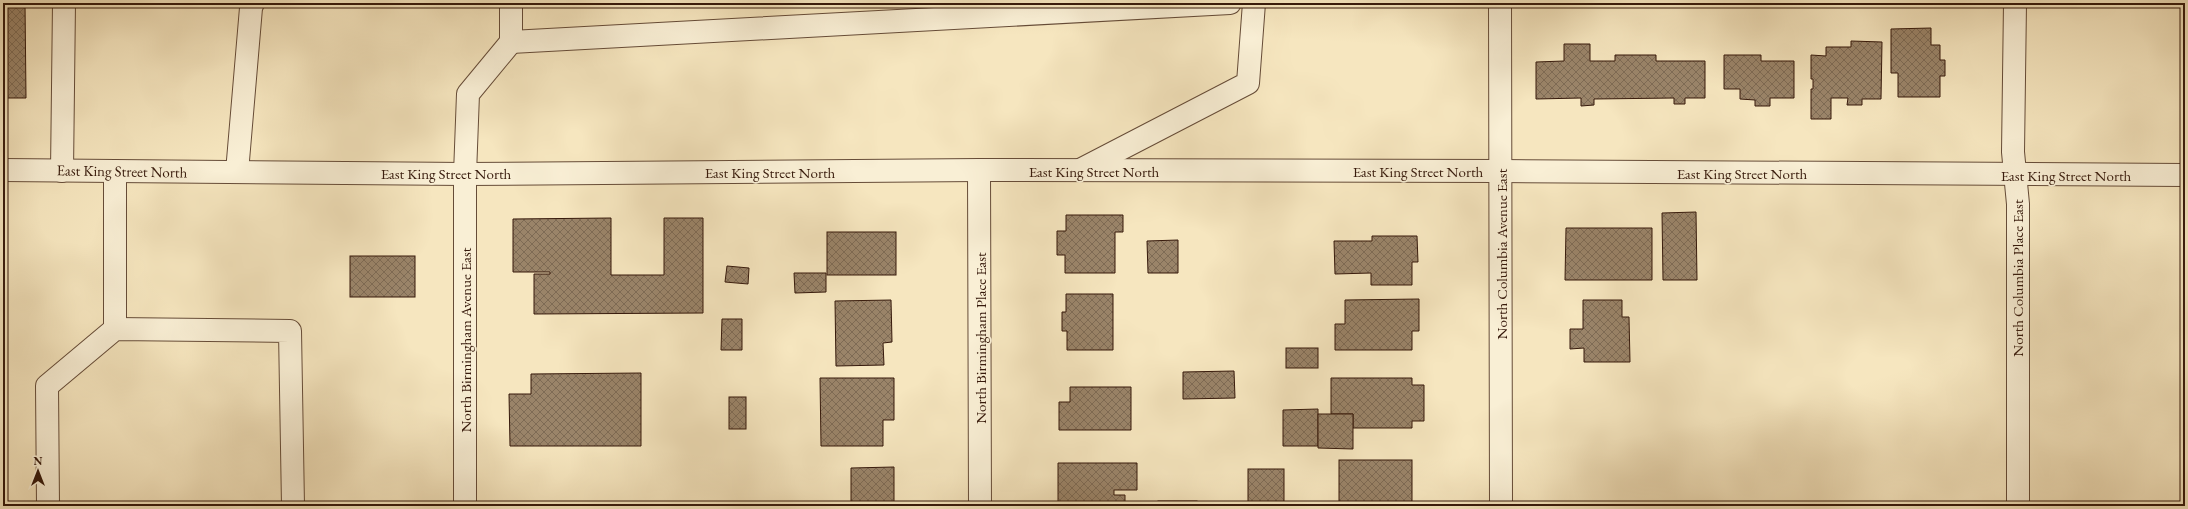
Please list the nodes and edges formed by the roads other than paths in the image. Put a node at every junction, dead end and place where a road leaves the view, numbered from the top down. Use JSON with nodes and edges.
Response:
{"nodes":[{"id":1,"x":64,"y":3,"type":"edge"},
{"id":2,"x":253,"y":3,"type":"edge"},
{"id":3,"x":511,"y":3,"type":"edge"},
{"id":4,"x":1230,"y":3,"type":"edge"},
{"id":5,"x":1254,"y":3,"type":"edge"},
{"id":6,"x":1500,"y":3,"type":"edge"},
{"id":7,"x":2015,"y":3,"type":"edge"},
{"id":8,"x":1118,"y":6,"type":"edge"},
{"id":9,"x":1021,"y":9,"type":"edge"},
{"id":10,"x":928,"y":11,"type":"edge"},
{"id":11,"x":511,"y":42,"type":"junction"},
{"id":12,"x":3,"y":170,"type":"edge"},
{"id":13,"x":979,"y":170,"type":"junction"},
{"id":14,"x":62,"y":171,"type":"junction"},
{"id":15,"x":115,"y":171,"type":"junction"},
{"id":16,"x":1079,"y":171,"type":"junction"},
{"id":17,"x":1502,"y":171,"type":"junction"},
{"id":18,"x":237,"y":172,"type":"junction"},
{"id":19,"x":465,"y":174,"type":"junction"},
{"id":20,"x":2015,"y":175,"type":"junction"},
{"id":21,"x":2185,"y":175,"type":"edge"},
{"id":22,"x":115,"y":329,"type":"junction"},
{"id":23,"x":48,"y":506,"type":"edge"},
{"id":24,"x":293,"y":506,"type":"edge"},
{"id":25,"x":465,"y":506,"type":"edge"},
{"id":26,"x":980,"y":506,"type":"edge"},
{"id":27,"x":1501,"y":506,"type":"edge"},
{"id":28,"x":2018,"y":506,"type":"edge"}],
"edges":[{"from":1,"to":14,"type":"street"},
{"from":2,"to":18,"type":"street"},
{"from":3,"to":11,"type":"street"},
{"from":4,"to":8,"type":"street"},
{"from":5,"to":16,"type":"street"},
{"from":6,"to":17,"type":"street","name":"North Columbia Avenue East"},
{"from":7,"to":20,"type":"street","name":"North Columbia Place East"},
{"from":8,"to":9,"type":"street"},
{"from":9,"to":10,"type":"street"},
{"from":10,"to":11,"type":"street"},
{"from":11,"to":19,"type":"street","name":"North Birmingham Avenue East"},
{"from":12,"to":14,"type":"street","name":"East King Street North"},
{"from":13,"to":16,"type":"street","name":"East King Street North"},
{"from":13,"to":19,"type":"street","name":"East King Street North"},
{"from":13,"to":26,"type":"street","name":"North Birmingham Place East"},
{"from":14,"to":15,"type":"street","name":"East King Street North"},
{"from":15,"to":18,"type":"street","name":"East King Street North"},
{"from":15,"to":22,"type":"street"},
{"from":16,"to":17,"type":"street","name":"East King Street North"},
{"from":17,"to":20,"type":"street","name":"East King Street North"},
{"from":17,"to":27,"type":"street","name":"North Columbia Avenue East"},
{"from":18,"to":19,"type":"street","name":"East King Street North"},
{"from":19,"to":25,"type":"street","name":"North Birmingham Avenue East"},
{"from":20,"to":21,"type":"street","name":"East King Street North"},
{"from":20,"to":28,"type":"street","name":"North Columbia Place East"},
{"from":22,"to":23,"type":"street"},
{"from":22,"to":24,"type":"street"}]}
